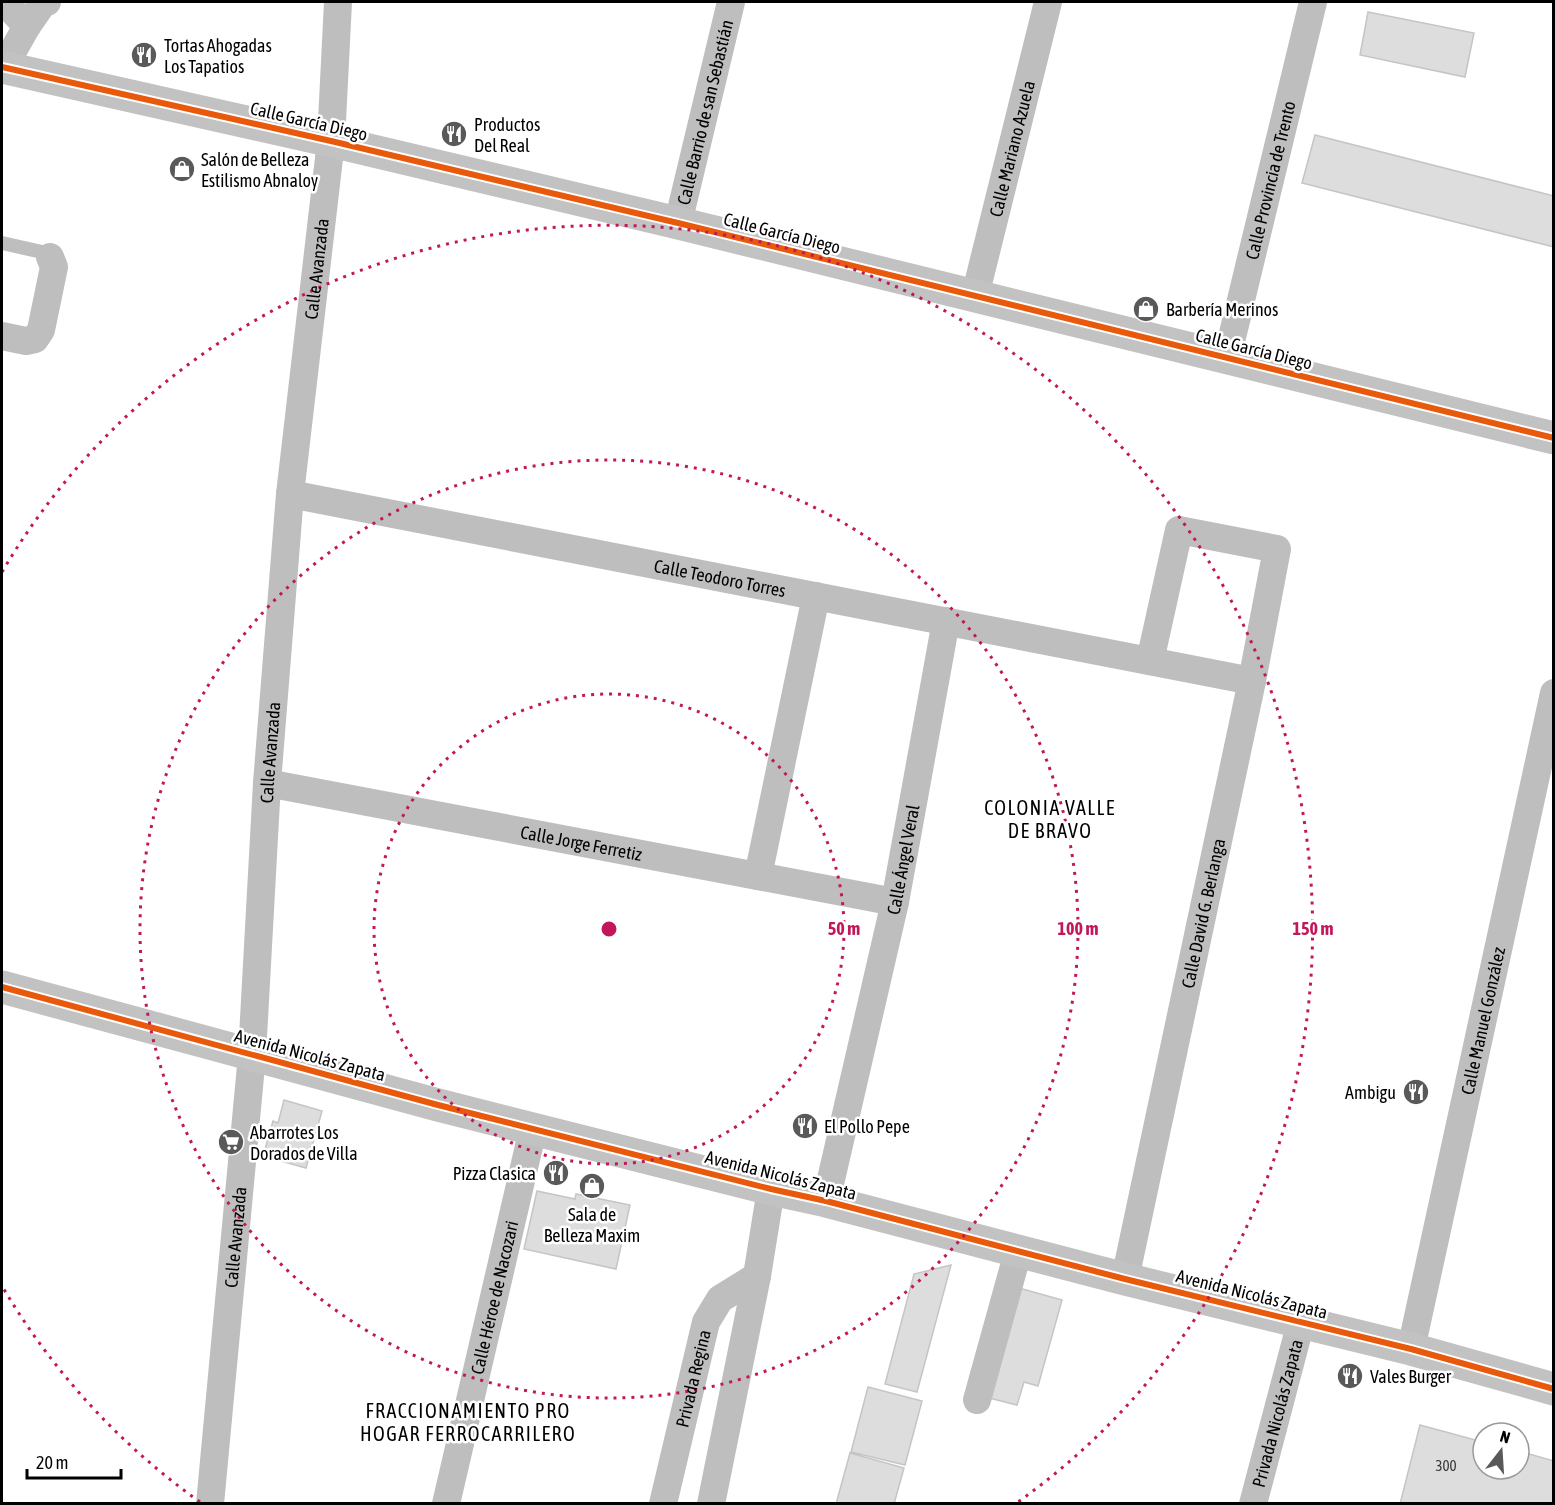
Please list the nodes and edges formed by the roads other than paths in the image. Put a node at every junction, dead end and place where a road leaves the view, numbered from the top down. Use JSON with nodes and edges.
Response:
{"nodes":[{"id":1,"x":4,"y":2,"type":"edge"},
{"id":2,"x":47,"y":2,"type":"edge"},
{"id":3,"x":338,"y":2,"type":"edge"},
{"id":4,"x":730,"y":2,"type":"edge"},
{"id":5,"x":1048,"y":2,"type":"edge"},
{"id":6,"x":1313,"y":2,"type":"edge"},
{"id":7,"x":27,"y":26,"type":"junction"},
{"id":8,"x":2,"y":71,"type":"edge"},
{"id":9,"x":331,"y":141,"type":"junction"},
{"id":10,"x":678,"y":224,"type":"junction"},
{"id":11,"x":2,"y":243,"type":"edge"},
{"id":12,"x":50,"y":257,"type":"joint"},
{"id":13,"x":975,"y":296,"type":"junction"},
{"id":14,"x":2,"y":336,"type":"edge"},
{"id":15,"x":1227,"y":358,"type":"junction"},
{"id":16,"x":1554,"y":438,"type":"edge"},
{"id":17,"x":290,"y":494,"type":"junction"},
{"id":18,"x":816,"y":596,"type":"junction"},
{"id":19,"x":946,"y":621,"type":"junction"},
{"id":20,"x":1150,"y":661,"type":"junction"},
{"id":21,"x":1252,"y":681,"type":"junction"},
{"id":22,"x":1554,"y":693,"type":"edge"},
{"id":23,"x":267,"y":783,"type":"junction"},
{"id":24,"x":758,"y":876,"type":"junction"},
{"id":25,"x":895,"y":902,"type":"junction"},
{"id":26,"x":2,"y":987,"type":"edge"},
{"id":27,"x":252,"y":1055,"type":"junction"},
{"id":28,"x":533,"y":1128,"type":"junction"},
{"id":29,"x":771,"y":1189,"type":"junction"},
{"id":30,"x":826,"y":1201,"type":"junction"},
{"id":31,"x":1018,"y":1252,"type":"junction"},
{"id":32,"x":757,"y":1276,"type":"junction"},
{"id":33,"x":1125,"y":1279,"type":"junction"},
{"id":34,"x":1301,"y":1322,"type":"junction"},
{"id":35,"x":1411,"y":1349,"type":"junction"},
{"id":36,"x":1554,"y":1389,"type":"edge"},
{"id":37,"x":977,"y":1400,"type":"dead end"},
{"id":38,"x":210,"y":1503,"type":"edge"},
{"id":39,"x":446,"y":1503,"type":"edge"},
{"id":40,"x":663,"y":1503,"type":"edge"},
{"id":41,"x":711,"y":1503,"type":"edge"},
{"id":42,"x":1252,"y":1503,"type":"edge"}],
"edges":[{"from":1,"to":7,"type":"street"},
{"from":2,"to":7,"type":"street"},
{"from":3,"to":9,"type":"street","name":"Calle Avanzada"},
{"from":4,"to":10,"type":"street","name":"Calle Barrio de san Sebastián"},
{"from":5,"to":13,"type":"street","name":"Calle Mariano Azuela"},
{"from":6,"to":15,"type":"street","name":"Calle Provincia de Trento"},
{"from":7,"to":8,"type":"street"},
{"from":8,"to":9,"type":"street","name":"Calle García Diego"},
{"from":9,"to":10,"type":"street","name":"Calle García Diego"},
{"from":9,"to":17,"type":"street","name":"Calle Avanzada"},
{"from":10,"to":13,"type":"street","name":"Calle García Diego"},
{"from":11,"to":12,"type":"lane"},
{"from":12,"to":14,"type":"street"},
{"from":13,"to":15,"type":"street","name":"Calle García Diego"},
{"from":15,"to":16,"type":"street","name":"Calle García Diego"},
{"from":17,"to":18,"type":"street","name":"Calle Teodoro Torres"},
{"from":17,"to":23,"type":"street","name":"Calle Avanzada"},
{"from":18,"to":19,"type":"street","name":"Calle Teodoro Torres"},
{"from":18,"to":24,"type":"street"},
{"from":19,"to":20,"type":"street","name":"Calle Teodoro Torres"},
{"from":19,"to":25,"type":"street","name":"Calle Ángel Veral"},
{"from":20,"to":21,"type":"street","name":"Calle Teodoro Torres"},
{"from":20,"to":21,"type":"street","name":"Calle David G. Berlanga"},
{"from":21,"to":33,"type":"street","name":"Calle David G. Berlanga"},
{"from":22,"to":35,"type":"street","name":"Calle Manuel González"},
{"from":23,"to":24,"type":"street","name":"Calle Jorge Ferretiz"},
{"from":23,"to":27,"type":"street","name":"Calle Avanzada"},
{"from":24,"to":25,"type":"street","name":"Calle Jorge Ferretiz"},
{"from":25,"to":30,"type":"street","name":"Calle Ángel Veral"},
{"from":26,"to":27,"type":"street","name":"Avenida Nicolás Zapata"},
{"from":27,"to":28,"type":"street","name":"Avenida Nicolás Zapata"},
{"from":27,"to":38,"type":"street","name":"Calle Avanzada"},
{"from":28,"to":29,"type":"street","name":"Avenida Nicolás Zapata"},
{"from":28,"to":39,"type":"street","name":"Calle Héroe de Nacozari"},
{"from":29,"to":30,"type":"street","name":"Avenida Nicolás Zapata"},
{"from":29,"to":32,"type":"street"},
{"from":30,"to":31,"type":"street","name":"Avenida Nicolás Zapata"},
{"from":31,"to":33,"type":"street","name":"Avenida Nicolás Zapata"},
{"from":31,"to":37,"type":"street"},
{"from":32,"to":40,"type":"street","name":"Privada Regina"},
{"from":32,"to":41,"type":"street"},
{"from":33,"to":34,"type":"street","name":"Avenida Nicolás Zapata"},
{"from":34,"to":35,"type":"street","name":"Avenida Nicolás Zapata"},
{"from":34,"to":42,"type":"street","name":"Privada Nicolás Zapata"},
{"from":35,"to":36,"type":"street","name":"Avenida Nicolás Zapata"}]}
